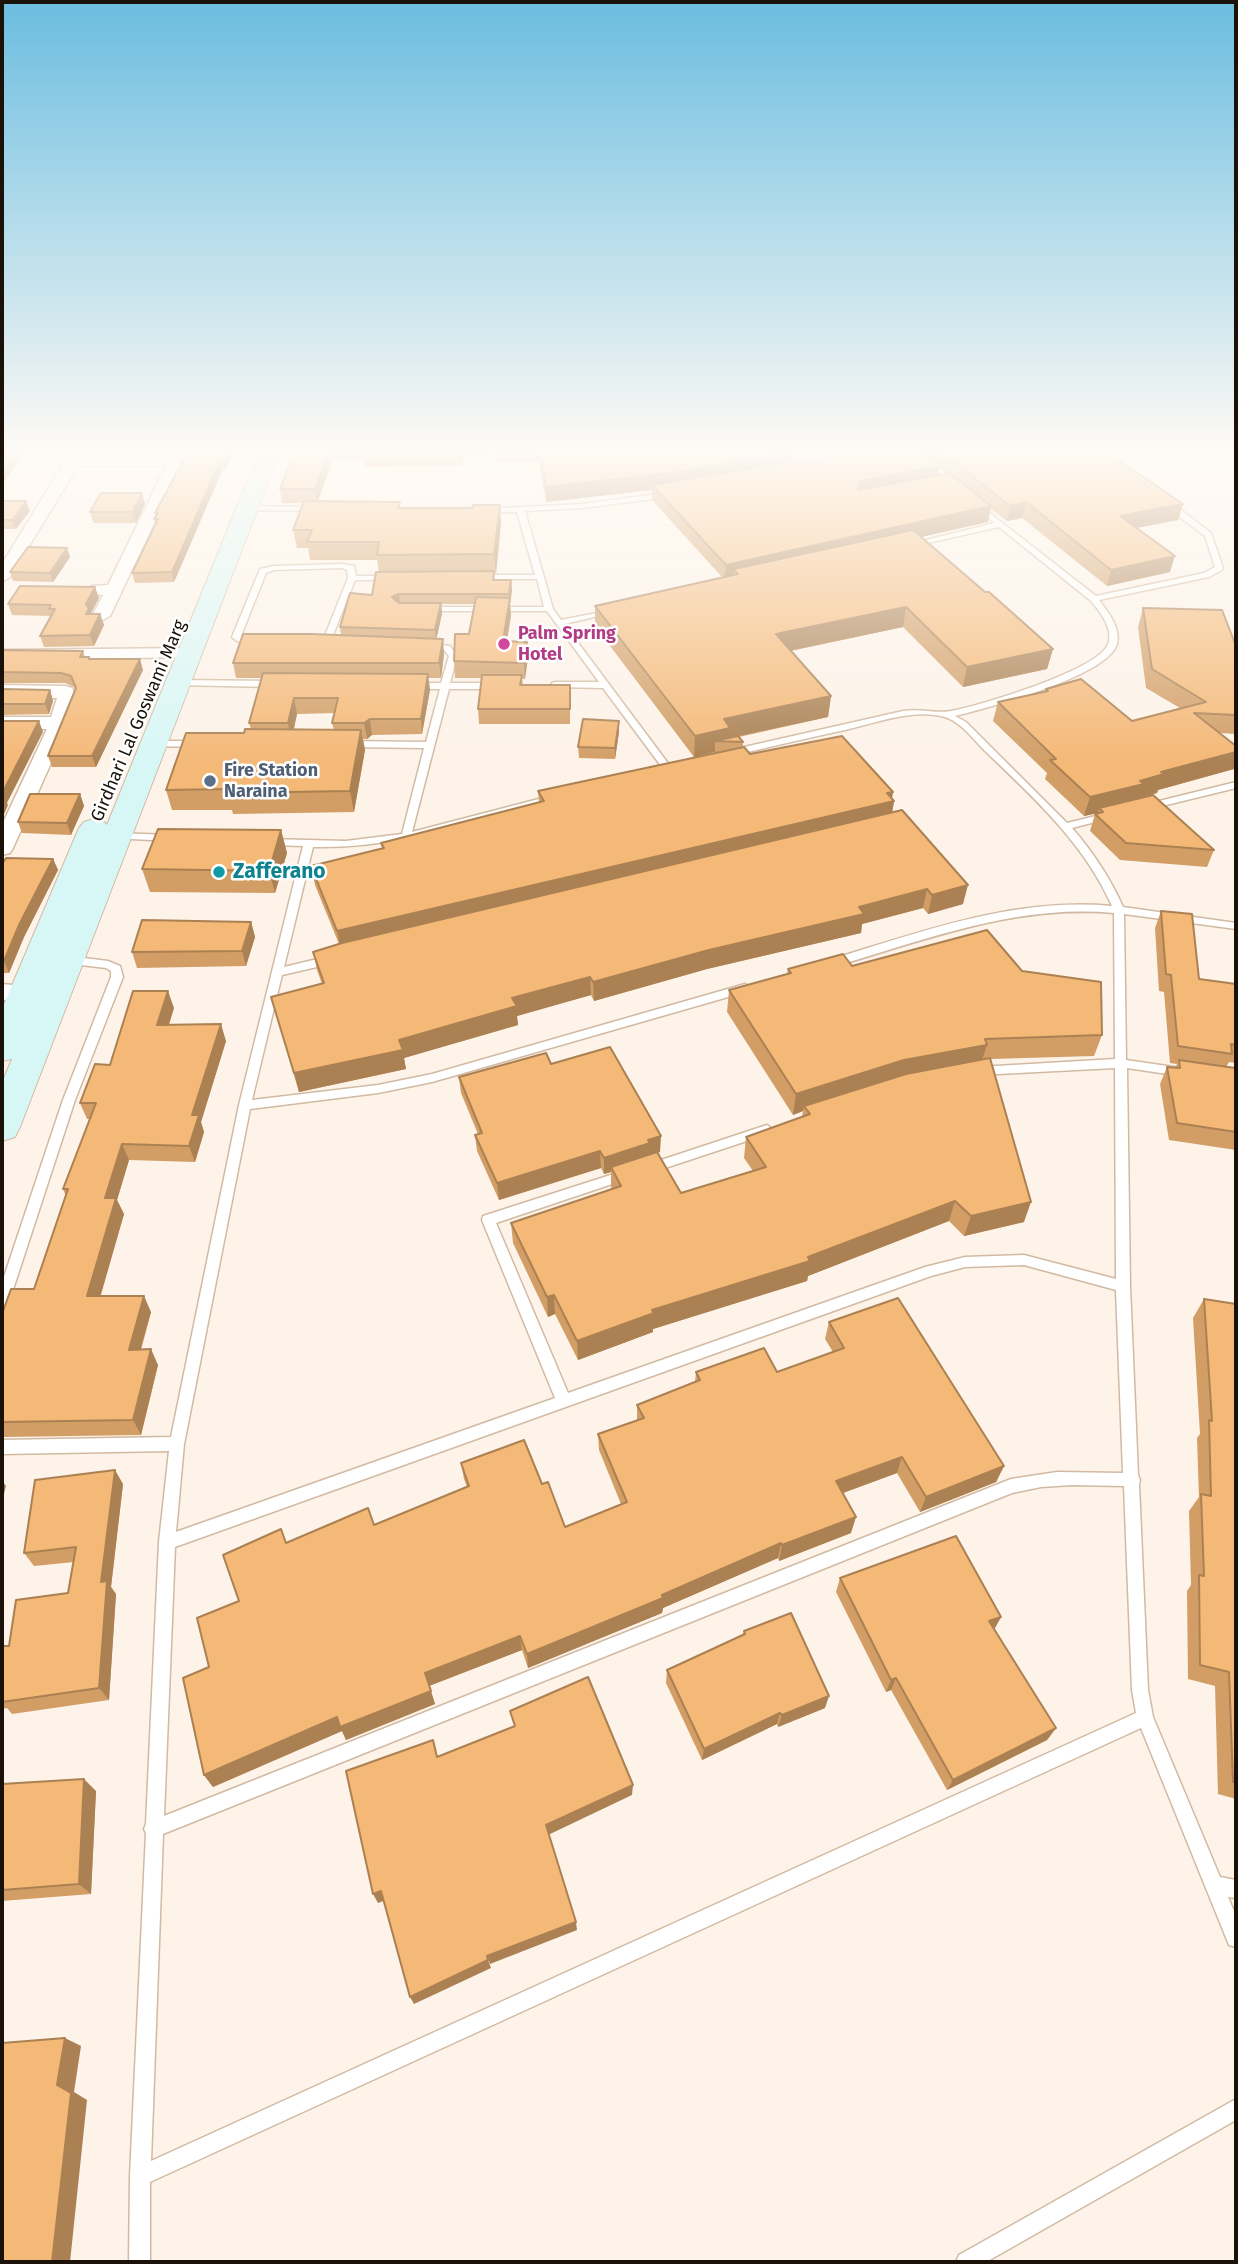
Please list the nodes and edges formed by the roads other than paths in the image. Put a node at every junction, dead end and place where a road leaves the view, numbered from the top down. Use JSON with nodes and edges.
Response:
{"nodes":[{"id":1,"x":13,"y":554,"type":"edge"},
{"id":2,"x":132,"y":554,"type":"edge"},
{"id":3,"x":213,"y":554,"type":"edge"},
{"id":4,"x":226,"y":554,"type":"edge"},
{"id":5,"x":533,"y":554,"type":"edge"},
{"id":6,"x":1038,"y":554,"type":"edge"},
{"id":7,"x":1214,"y":554,"type":"edge"},
{"id":8,"x":2,"y":577,"type":"edge"},
{"id":9,"x":539,"y":577,"type":"junction"},
{"id":10,"x":352,"y":578,"type":"junction"},
{"id":11,"x":392,"y":578,"type":"edge"},
{"id":12,"x":472,"y":578,"type":"edge"},
{"id":13,"x":86,"y":590,"type":"edge"},
{"id":14,"x":114,"y":590,"type":"junction"},
{"id":15,"x":1094,"y":599,"type":"junction"},
{"id":16,"x":626,"y":608,"type":"edge"},
{"id":17,"x":414,"y":609,"type":"edge"},
{"id":18,"x":549,"y":609,"type":"junction"},
{"id":19,"x":101,"y":617,"type":"edge"},
{"id":20,"x":559,"y":623,"type":"junction"},
{"id":21,"x":272,"y":642,"type":"edge"},
{"id":22,"x":312,"y":642,"type":"edge"},
{"id":23,"x":326,"y":643,"type":"junction"},
{"id":24,"x":339,"y":643,"type":"edge"},
{"id":25,"x":414,"y":645,"type":"edge"},
{"id":26,"x":179,"y":653,"type":"junction"},
{"id":27,"x":2,"y":655,"type":"edge"},
{"id":28,"x":178,"y":683,"type":"junction"},
{"id":29,"x":286,"y":684,"type":"edge"},
{"id":30,"x":407,"y":685,"type":"edge"},
{"id":31,"x":512,"y":685,"type":"edge"},
{"id":32,"x":538,"y":685,"type":"edge"},
{"id":33,"x":604,"y":685,"type":"junction"},
{"id":34,"x":447,"y":686,"type":"junction"},
{"id":35,"x":2,"y":691,"type":"edge"},
{"id":36,"x":948,"y":715,"type":"junction"},
{"id":37,"x":2,"y":723,"type":"edge"},
{"id":38,"x":59,"y":723,"type":"junction"},
{"id":39,"x":155,"y":744,"type":"junction"},
{"id":40,"x":210,"y":744,"type":"edge"},
{"id":41,"x":334,"y":744,"type":"edge"},
{"id":42,"x":431,"y":745,"type":"junction"},
{"id":43,"x":719,"y":756,"type":"edge"},
{"id":44,"x":680,"y":765,"type":"edge"},
{"id":45,"x":667,"y":768,"type":"junction"},
{"id":46,"x":654,"y":772,"type":"edge"},
{"id":47,"x":1236,"y":785,"type":"edge"},
{"id":48,"x":562,"y":795,"type":"edge"},
{"id":49,"x":1130,"y":811,"type":"edge"},
{"id":50,"x":1117,"y":814,"type":"edge"},
{"id":51,"x":1065,"y":827,"type":"junction"},
{"id":52,"x":118,"y":836,"type":"junction"},
{"id":53,"x":405,"y":836,"type":"junction"},
{"id":54,"x":90,"y":837,"type":"junction"},
{"id":55,"x":186,"y":839,"type":"edge"},
{"id":56,"x":254,"y":841,"type":"edge"},
{"id":57,"x":309,"y":843,"type":"junction"},
{"id":58,"x":2,"y":848,"type":"edge"},
{"id":59,"x":1119,"y":910,"type":"junction"},
{"id":60,"x":1236,"y":926,"type":"edge"},
{"id":61,"x":344,"y":956,"type":"edge"},
{"id":62,"x":68,"y":960,"type":"junction"},
{"id":63,"x":827,"y":964,"type":"edge"},
{"id":64,"x":277,"y":972,"type":"junction"},
{"id":65,"x":761,"y":984,"type":"edge"},
{"id":66,"x":14,"y":992,"type":"edge"},
{"id":67,"x":2,"y":1049,"type":"edge"},
{"id":68,"x":1121,"y":1063,"type":"junction"},
{"id":69,"x":964,"y":1073,"type":"edge"},
{"id":70,"x":1198,"y":1074,"type":"edge"},
{"id":71,"x":245,"y":1105,"type":"junction"},
{"id":72,"x":783,"y":1125,"type":"edge"},
{"id":73,"x":2,"y":1127,"type":"edge"},
{"id":74,"x":1123,"y":1286,"type":"junction"},
{"id":75,"x":2,"y":1302,"type":"edge"},
{"id":76,"x":564,"y":1401,"type":"junction"},
{"id":77,"x":177,"y":1444,"type":"junction"},
{"id":78,"x":2,"y":1447,"type":"edge"},
{"id":79,"x":1133,"y":1480,"type":"junction"},
{"id":80,"x":167,"y":1542,"type":"junction"},
{"id":81,"x":1145,"y":1717,"type":"junction"},
{"id":82,"x":153,"y":1829,"type":"junction"},
{"id":83,"x":1214,"y":1885,"type":"junction"},
{"id":84,"x":1236,"y":1889,"type":"edge"},
{"id":85,"x":1236,"y":1938,"type":"edge"},
{"id":86,"x":1236,"y":2109,"type":"edge"},
{"id":87,"x":140,"y":2176,"type":"junction"},
{"id":88,"x":139,"y":2262,"type":"edge"},
{"id":89,"x":966,"y":2262,"type":"edge"}],
"edges":[{"from":1,"to":8,"type":"street"},
{"from":2,"to":14,"type":"street"},
{"from":3,"to":26,"type":"main road","name":"Girdhari Lal Goswami Marg"},
{"from":4,"to":26,"type":"main road","name":"Girdhari Lal Goswami Marg"},
{"from":5,"to":9,"type":"lane"},
{"from":6,"to":15,"type":"lane"},
{"from":7,"to":15,"type":"lane"},
{"from":9,"to":12,"type":"lane"},
{"from":9,"to":18,"type":"lane"},
{"from":10,"to":11,"type":"lane"},
{"from":10,"to":21,"type":"lane"},
{"from":10,"to":23,"type":"lane"},
{"from":13,"to":14,"type":"street"},
{"from":14,"to":19,"type":"street"},
{"from":15,"to":36,"type":"lane"},
{"from":16,"to":20,"type":"lane"},
{"from":17,"to":18,"type":"lane"},
{"from":18,"to":20,"type":"lane"},
{"from":20,"to":33,"type":"lane"},
{"from":22,"to":23,"type":"lane"},
{"from":23,"to":24,"type":"lane"},
{"from":25,"to":34,"type":"lane"},
{"from":26,"to":27,"type":"street"},
{"from":26,"to":28,"type":"main road","name":"Girdhari Lal Goswami Marg"},
{"from":26,"to":54,"type":"main road","name":"Girdhari Lal Goswami Marg"},
{"from":28,"to":29,"type":"lane"},
{"from":28,"to":39,"type":"main road","name":"Girdhari Lal Goswami Marg"},
{"from":30,"to":34,"type":"lane"},
{"from":31,"to":34,"type":"lane"},
{"from":32,"to":33,"type":"lane"},
{"from":33,"to":45,"type":"lane"},
{"from":34,"to":42,"type":"lane"},
{"from":35,"to":38,"type":"street"},
{"from":36,"to":43,"type":"lane"},
{"from":36,"to":51,"type":"lane"},
{"from":37,"to":38,"type":"street"},
{"from":38,"to":58,"type":"street"},
{"from":39,"to":40,"type":"lane"},
{"from":39,"to":52,"type":"main road","name":"Girdhari Lal Goswami Marg"},
{"from":41,"to":42,"type":"lane"},
{"from":42,"to":53,"type":"lane"},
{"from":44,"to":45,"type":"lane"},
{"from":45,"to":46,"type":"lane"},
{"from":47,"to":49,"type":"lane"},
{"from":48,"to":53,"type":"lane"},
{"from":50,"to":51,"type":"lane"},
{"from":51,"to":59,"type":"lane"},
{"from":52,"to":54,"type":"lane"},
{"from":52,"to":55,"type":"lane"},
{"from":52,"to":62,"type":"main road","name":"Girdhari Lal Goswami Marg"},
{"from":53,"to":57,"type":"lane"},
{"from":54,"to":66,"type":"main road","name":"Girdhari Lal Goswami Marg"},
{"from":56,"to":57,"type":"lane"},
{"from":57,"to":64,"type":"lane"},
{"from":59,"to":60,"type":"lane"},
{"from":59,"to":63,"type":"lane"},
{"from":59,"to":68,"type":"lane"},
{"from":61,"to":64,"type":"lane"},
{"from":62,"to":73,"type":"main road","name":"Girdhari Lal Goswami Marg"},
{"from":62,"to":75,"type":"lane"},
{"from":64,"to":71,"type":"lane"},
{"from":65,"to":71,"type":"lane"},
{"from":66,"to":67,"type":"main road","name":"Girdhari Lal Goswami Marg"},
{"from":68,"to":69,"type":"lane"},
{"from":68,"to":70,"type":"lane"},
{"from":68,"to":74,"type":"lane"},
{"from":71,"to":77,"type":"lane"},
{"from":72,"to":76,"type":"lane"},
{"from":74,"to":76,"type":"lane"},
{"from":74,"to":79,"type":"lane"},
{"from":76,"to":80,"type":"lane"},
{"from":77,"to":78,"type":"lane"},
{"from":77,"to":80,"type":"lane"},
{"from":79,"to":81,"type":"lane"},
{"from":79,"to":82,"type":"lane"},
{"from":80,"to":82,"type":"lane"},
{"from":81,"to":83,"type":"lane"},
{"from":81,"to":87,"type":"lane"},
{"from":82,"to":87,"type":"lane"},
{"from":83,"to":84,"type":"lane"},
{"from":83,"to":85,"type":"lane"},
{"from":86,"to":89,"type":"lane"},
{"from":87,"to":88,"type":"lane"}]}
